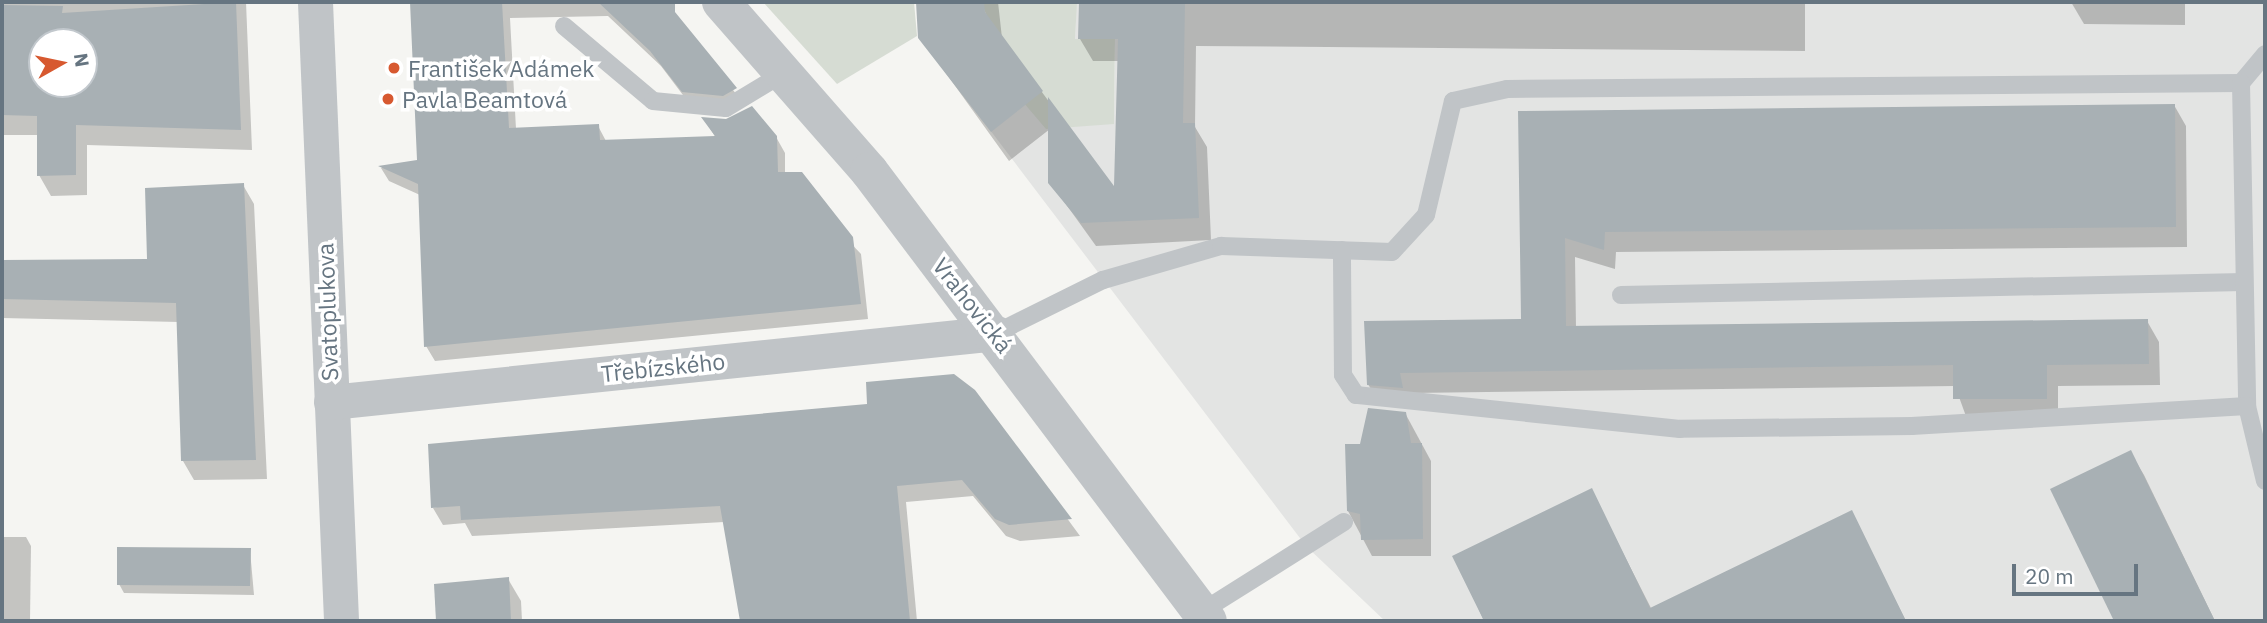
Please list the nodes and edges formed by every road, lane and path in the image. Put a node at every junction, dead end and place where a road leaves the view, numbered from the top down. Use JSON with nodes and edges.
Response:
{"nodes":[{"id":1,"x":315,"y":2,"type":"edge"},
{"id":2,"x":721,"y":2,"type":"edge"},
{"id":3,"x":564,"y":26,"type":"dead end"},
{"id":4,"x":2265,"y":54,"type":"edge"},
{"id":5,"x":784,"y":73,"type":"junction"},
{"id":6,"x":2241,"y":83,"type":"junction"},
{"id":7,"x":1342,"y":250,"type":"junction"},
{"id":8,"x":2244,"y":282,"type":"junction"},
{"id":9,"x":1621,"y":295,"type":"dead end"},
{"id":10,"x":996,"y":333,"type":"junction"},
{"id":11,"x":331,"y":402,"type":"junction"},
{"id":12,"x":2247,"y":406,"type":"junction"},
{"id":13,"x":2265,"y":481,"type":"edge"},
{"id":14,"x":1344,"y":522,"type":"dead end"},
{"id":15,"x":1205,"y":617,"type":"edge"},
{"id":16,"x":341,"y":621,"type":"edge"}],
"edges":[{"from":1,"to":11,"type":"street","name":"Svatoplukova"},
{"from":2,"to":5,"type":"street","name":"Vrahovická"},
{"from":3,"to":5,"type":"lane"},
{"from":4,"to":6,"type":"lane"},
{"from":5,"to":10,"type":"street","name":"Vrahovická"},
{"from":6,"to":7,"type":"lane"},
{"from":6,"to":8,"type":"lane"},
{"from":7,"to":10,"type":"lane"},
{"from":7,"to":12,"type":"lane"},
{"from":8,"to":9,"type":"lane"},
{"from":8,"to":12,"type":"lane"},
{"from":10,"to":11,"type":"street","name":"Třebízského"},
{"from":10,"to":15,"type":"street","name":"Vrahovická"},
{"from":11,"to":16,"type":"street","name":"Svatoplukova"},
{"from":12,"to":13,"type":"lane"},
{"from":14,"to":15,"type":"lane"}]}
